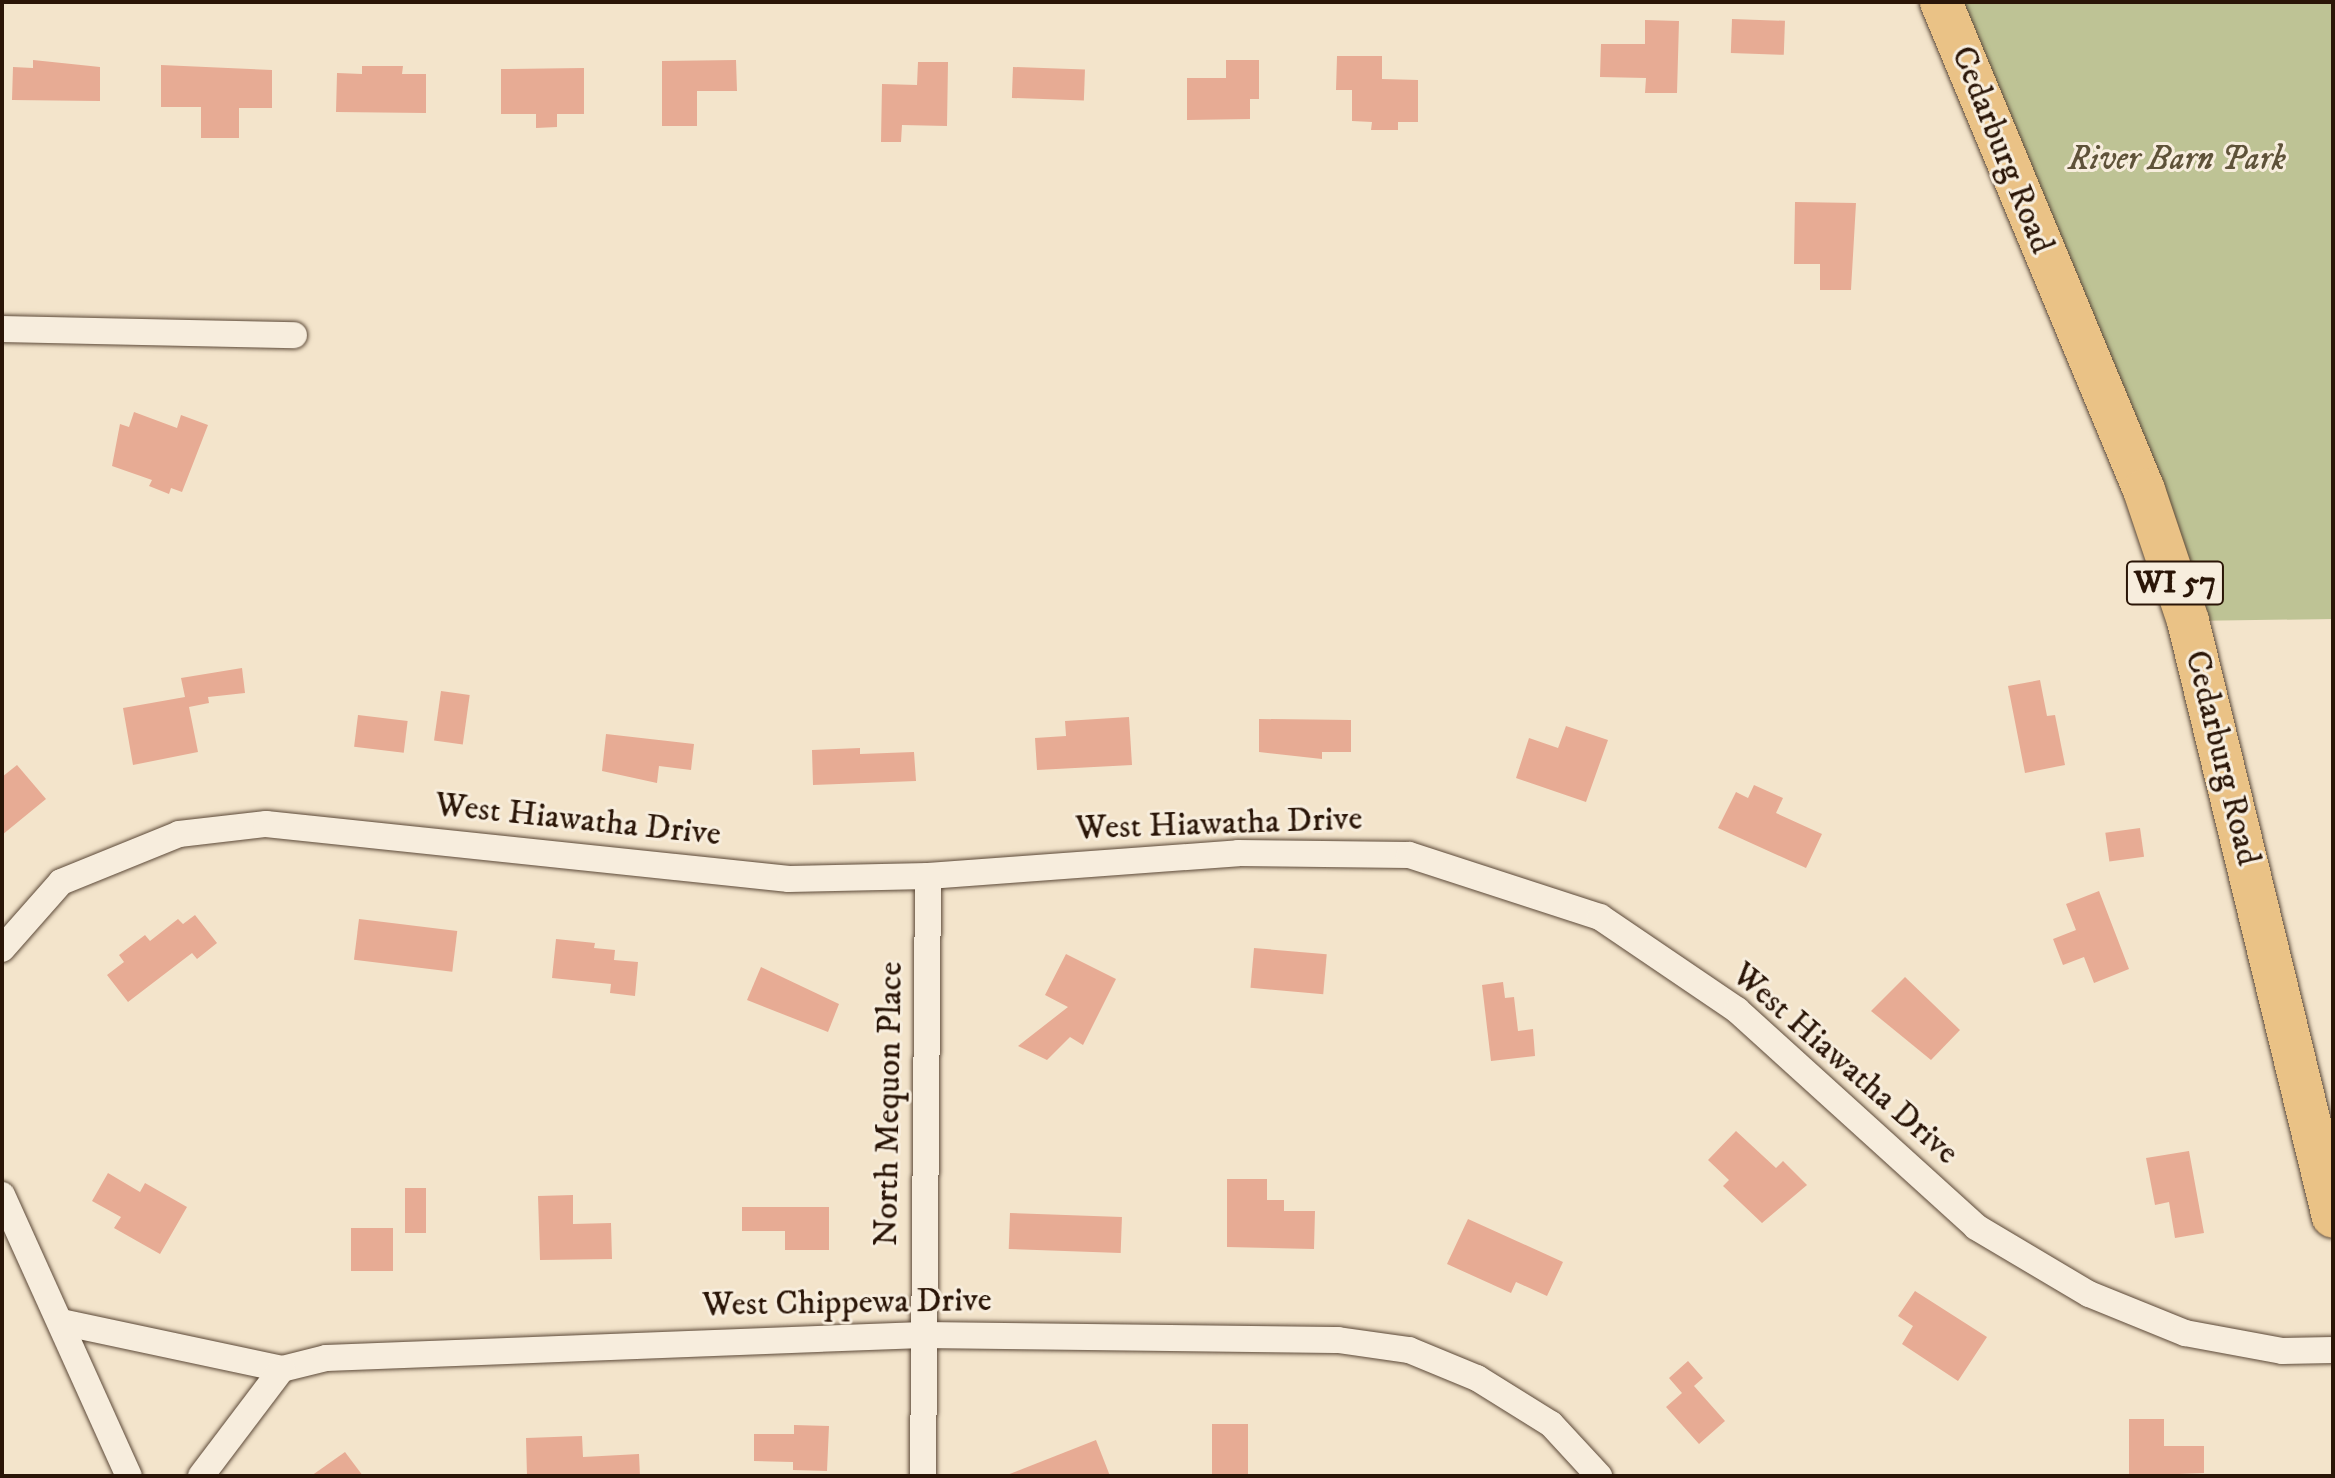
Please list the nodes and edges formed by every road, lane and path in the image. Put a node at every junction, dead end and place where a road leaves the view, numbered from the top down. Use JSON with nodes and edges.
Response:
{"nodes":[{"id":1,"x":1941,"y":2,"type":"edge"},
{"id":2,"x":2,"y":329,"type":"edge"},
{"id":3,"x":294,"y":335,"type":"dead end"},
{"id":4,"x":928,"y":876,"type":"junction"},
{"id":5,"x":2,"y":949,"type":"edge"},
{"id":6,"x":2,"y":1195,"type":"edge"},
{"id":7,"x":2333,"y":1217,"type":"edge"},
{"id":8,"x":9,"y":1224,"type":"edge"},
{"id":9,"x":61,"y":1322,"type":"junction"},
{"id":10,"x":923,"y":1335,"type":"junction"},
{"id":11,"x":2333,"y":1350,"type":"edge"},
{"id":12,"x":282,"y":1369,"type":"junction"},
{"id":13,"x":129,"y":1476,"type":"edge"},
{"id":14,"x":201,"y":1476,"type":"edge"},
{"id":15,"x":923,"y":1476,"type":"edge"},
{"id":16,"x":1599,"y":1476,"type":"edge"}],
"edges":[{"from":1,"to":7,"type":"main road","name":"Cedarburg Road","number":"WI 57"},
{"from":2,"to":3,"type":"street"},
{"from":4,"to":5,"type":"street","name":"West Hiawatha Drive"},
{"from":4,"to":10,"type":"street","name":"North Mequon Place"},
{"from":4,"to":11,"type":"street","name":"West Hiawatha Drive"},
{"from":6,"to":8,"type":"street"},
{"from":8,"to":9,"type":"street"},
{"from":9,"to":12,"type":"street","name":"West Chippewa Drive"},
{"from":9,"to":13,"type":"street"},
{"from":10,"to":12,"type":"street","name":"West Chippewa Drive"},
{"from":10,"to":15,"type":"street","name":"North Mequon Place"},
{"from":10,"to":16,"type":"street","name":"West Chippewa Drive"},
{"from":12,"to":14,"type":"street"}]}
